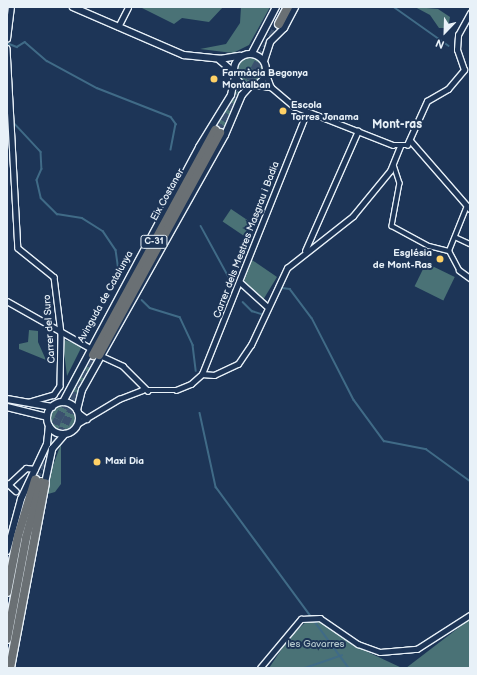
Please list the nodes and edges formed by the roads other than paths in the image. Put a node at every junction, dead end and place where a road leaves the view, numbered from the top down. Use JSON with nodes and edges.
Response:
{"nodes":[{"id":1,"x":11,"y":7,"type":"edge"},
{"id":2,"x":73,"y":7,"type":"edge"},
{"id":3,"x":128,"y":7,"type":"edge"},
{"id":4,"x":276,"y":7,"type":"edge"},
{"id":5,"x":282,"y":7,"type":"edge"},
{"id":6,"x":288,"y":7,"type":"edge"},
{"id":7,"x":295,"y":7,"type":"edge"},
{"id":8,"x":470,"y":12,"type":"edge"},
{"id":9,"x":118,"y":27,"type":"junction"},
{"id":10,"x":7,"y":39,"type":"edge"},
{"id":11,"x":7,"y":48,"type":"edge"},
{"id":12,"x":252,"y":53,"type":"junction"},
{"id":13,"x":240,"y":56,"type":"junction"},
{"id":14,"x":220,"y":59,"type":"junction"},
{"id":15,"x":264,"y":61,"type":"junction"},
{"id":16,"x":266,"y":73,"type":"junction"},
{"id":17,"x":235,"y":74,"type":"junction"},
{"id":18,"x":253,"y":86,"type":"junction"},
{"id":19,"x":271,"y":87,"type":"junction"},
{"id":20,"x":307,"y":112,"type":"junction"},
{"id":21,"x":217,"y":131,"type":"tunnel mouth"},
{"id":22,"x":358,"y":131,"type":"junction"},
{"id":23,"x":410,"y":140,"type":"junction"},
{"id":24,"x":400,"y":146,"type":"junction"},
{"id":25,"x":394,"y":165,"type":"junction"},
{"id":26,"x":468,"y":207,"type":"edge"},
{"id":27,"x":312,"y":237,"type":"junction"},
{"id":28,"x":455,"y":237,"type":"junction"},
{"id":29,"x":317,"y":244,"type":"junction"},
{"id":30,"x":470,"y":244,"type":"edge"},
{"id":31,"x":305,"y":251,"type":"junction"},
{"id":32,"x":449,"y":251,"type":"junction"},
{"id":33,"x":459,"y":270,"type":"joint"},
{"id":34,"x":470,"y":278,"type":"edge"},
{"id":35,"x":240,"y":282,"type":"junction"},
{"id":36,"x":7,"y":301,"type":"edge"},
{"id":37,"x":266,"y":306,"type":"junction"},
{"id":38,"x":61,"y":333,"type":"junction"},
{"id":39,"x":96,"y":354,"type":"junction"},
{"id":40,"x":202,"y":374,"type":"junction"},
{"id":41,"x":148,"y":391,"type":"junction"},
{"id":42,"x":7,"y":400,"type":"edge"},
{"id":43,"x":63,"y":402,"type":"junction"},
{"id":44,"x":24,"y":404,"type":"junction"},
{"id":45,"x":7,"y":407,"type":"edge"},
{"id":46,"x":52,"y":407,"type":"junction"},
{"id":47,"x":78,"y":411,"type":"junction"},
{"id":48,"x":47,"y":417,"type":"junction"},
{"id":49,"x":87,"y":419,"type":"junction"},
{"id":50,"x":79,"y":423,"type":"junction"},
{"id":51,"x":49,"y":426,"type":"junction"},
{"id":52,"x":65,"y":434,"type":"junction"},
{"id":53,"x":35,"y":469,"type":"junction"},
{"id":54,"x":40,"y":482,"type":"junction"},
{"id":55,"x":8,"y":484,"type":"edge"},
{"id":56,"x":16,"y":491,"type":"dead end"},
{"id":57,"x":7,"y":551,"type":"edge"},
{"id":58,"x":7,"y":592,"type":"edge"},
{"id":59,"x":470,"y":615,"type":"edge"},
{"id":60,"x":7,"y":639,"type":"edge"},
{"id":61,"x":10,"y":668,"type":"edge"},
{"id":62,"x":260,"y":668,"type":"edge"}],
"edges":[{"from":1,"to":10,"type":"street"},
{"from":2,"to":9,"type":"street"},
{"from":3,"to":9,"type":"street"},
{"from":4,"to":12,"type":"main road"},
{"from":5,"to":6,"type":"highway"},
{"from":7,"to":15,"type":"main road"},
{"from":8,"to":23,"type":"street"},
{"from":9,"to":14,"type":"street"},
{"from":11,"to":38,"type":"street","name":"Carrer del Suro"},
{"from":12,"to":13,"type":"main road"},
{"from":12,"to":15,"type":"main road"},
{"from":13,"to":14,"type":"street"},
{"from":13,"to":17,"type":"main road"},
{"from":14,"to":17,"type":"street"},
{"from":15,"to":16,"type":"main road"},
{"from":16,"to":18,"type":"main road"},
{"from":16,"to":19,"type":"street"},
{"from":17,"to":18,"type":"main road"},
{"from":17,"to":39,"type":"main road","name":"Avinguda de Catalunya"},
{"from":18,"to":19,"type":"street"},
{"from":18,"to":39,"type":"main road","name":"Avinguda de Catalunya"},
{"from":19,"to":20,"type":"street"},
{"from":20,"to":22,"type":"street"},
{"from":20,"to":35,"type":"street","name":"Carrer dels Mestres Masgrau i Badia"},
{"from":21,"to":39,"type":"highway","name":"Eix Costaner","number":"C-31"},
{"from":22,"to":24,"type":"street"},
{"from":22,"to":27,"type":"street"},
{"from":23,"to":24,"type":"street"},
{"from":23,"to":26,"type":"street"},
{"from":24,"to":25,"type":"street"},
{"from":25,"to":29,"type":"street"},
{"from":25,"to":32,"type":"street"},
{"from":26,"to":28,"type":"street"},
{"from":27,"to":29,"type":"street"},
{"from":27,"to":31,"type":"street"},
{"from":28,"to":30,"type":"street"},
{"from":28,"to":32,"type":"street"},
{"from":29,"to":31,"type":"street"},
{"from":31,"to":37,"type":"street"},
{"from":32,"to":33,"type":"street"},
{"from":33,"to":34,"type":"street"},
{"from":35,"to":37,"type":"street"},
{"from":35,"to":40,"type":"street","name":"Carrer dels Mestres Masgrau i Badia"},
{"from":36,"to":38,"type":"street"},
{"from":37,"to":40,"type":"street"},
{"from":38,"to":39,"type":"street"},
{"from":38,"to":44,"type":"street","name":"Carrer del Suro"},
{"from":39,"to":41,"type":"street"},
{"from":39,"to":43,"type":"main road","name":"Avinguda de Catalunya"},
{"from":39,"to":47,"type":"main road","name":"Avinguda de Catalunya"},
{"from":40,"to":41,"type":"street"},
{"from":41,"to":49,"type":"street"},
{"from":42,"to":44,"type":"main road"},
{"from":43,"to":46,"type":"main road"},
{"from":43,"to":47,"type":"main road"},
{"from":44,"to":46,"type":"main road"},
{"from":45,"to":48,"type":"main road"},
{"from":46,"to":48,"type":"main road"},
{"from":47,"to":49,"type":"street"},
{"from":47,"to":50,"type":"main road"},
{"from":48,"to":51,"type":"main road"},
{"from":49,"to":50,"type":"street"},
{"from":50,"to":52,"type":"main road"},
{"from":51,"to":52,"type":"main road"},
{"from":51,"to":53,"type":"main road"},
{"from":52,"to":54,"type":"main road"},
{"from":53,"to":55,"type":"street"},
{"from":53,"to":57,"type":"main road"},
{"from":54,"to":58,"type":"highway"},
{"from":54,"to":60,"type":"highway"},
{"from":54,"to":61,"type":"highway"},
{"from":55,"to":56,"type":"street"},
{"from":59,"to":62,"type":"street"}]}
